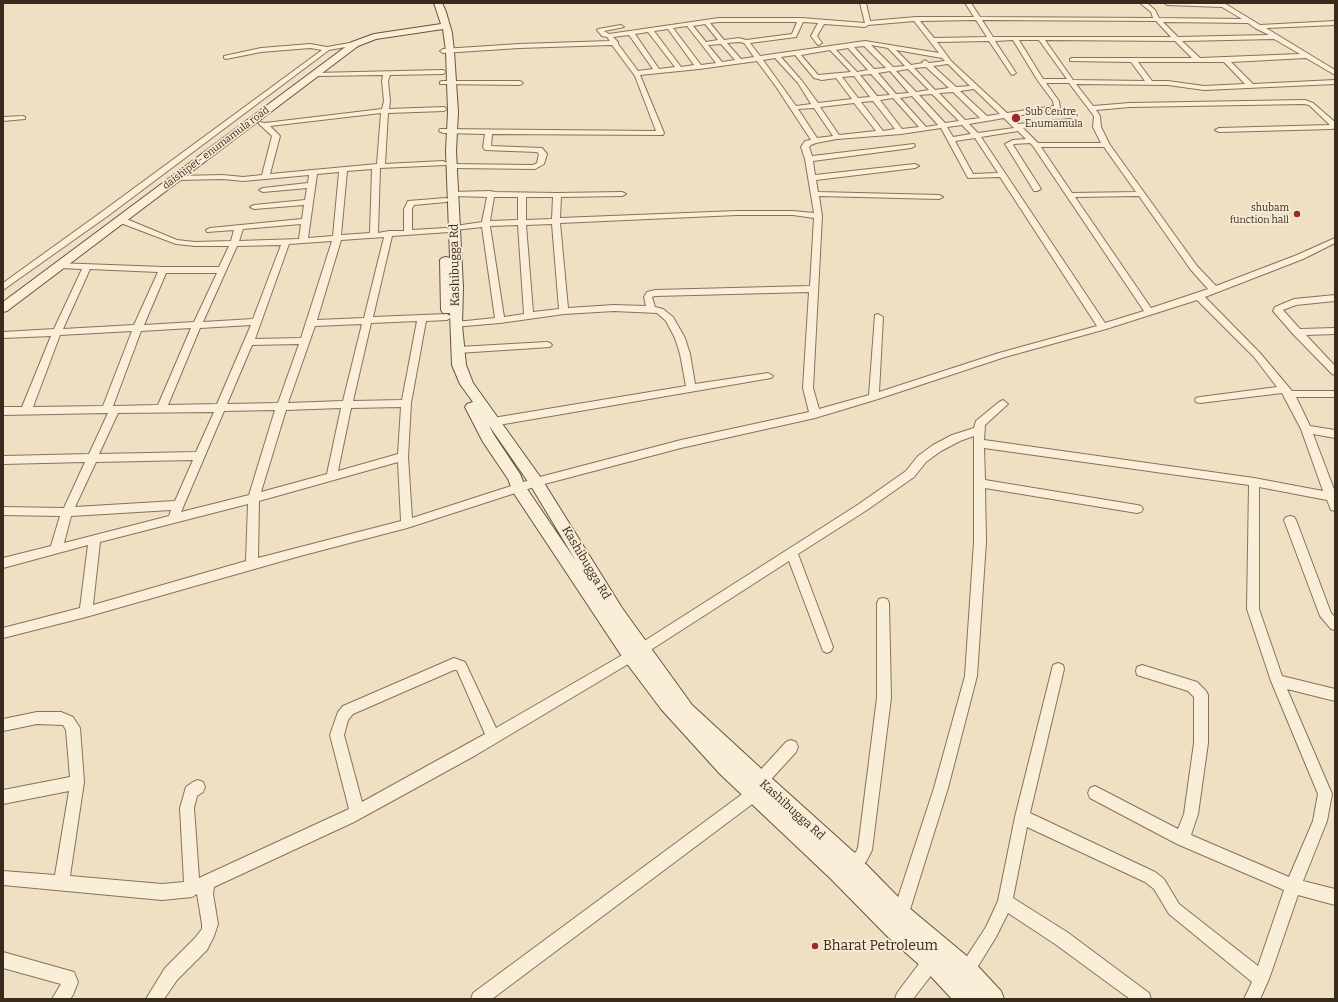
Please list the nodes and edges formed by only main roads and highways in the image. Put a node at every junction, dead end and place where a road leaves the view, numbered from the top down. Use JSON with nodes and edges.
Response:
{"nodes":[{"id":1,"x":432,"y":3,"type":"edge"},
{"id":2,"x":438,"y":3,"type":"edge"},
{"id":3,"x":444,"y":30,"type":"junction"},
{"id":4,"x":445,"y":79,"type":"junction"},
{"id":5,"x":448,"y":131,"type":"junction"},
{"id":6,"x":3,"y":308,"type":"edge"},
{"id":7,"x":452,"y":321,"type":"junction"},
{"id":8,"x":488,"y":423,"type":"junction"},
{"id":9,"x":636,"y":652,"type":"junction"},
{"id":10,"x":757,"y":788,"type":"junction"},
{"id":11,"x":937,"y":955,"type":"junction"},
{"id":12,"x":967,"y":999,"type":"edge"},
{"id":13,"x":993,"y":999,"type":"edge"}],
"edges":[{"from":1,"to":3,"type":"main road","name":"Kashibugga Rd"},
{"from":2,"to":3,"type":"main road","name":"Kashibugga Rd"},
{"from":3,"to":4,"type":"main road","name":"Kashibugga Rd"},
{"from":3,"to":6,"type":"main road","name":"daishipet- enumamula road"},
{"from":4,"to":5,"type":"main road","name":"Kashibugga Rd"},
{"from":4,"to":5,"type":"main road","name":"Kashibugga Rd"},
{"from":5,"to":7,"type":"main road","name":"Kashibugga Rd"},
{"from":7,"to":8,"type":"main road","name":"Kashibugga Rd"},
{"from":7,"to":8,"type":"main road","name":"Kashibugga Rd"},
{"from":8,"to":9,"type":"main road","name":"Kashibugga Rd"},
{"from":8,"to":9,"type":"main road","name":"Kashibugga Rd"},
{"from":9,"to":10,"type":"main road","name":"Kashibugga Rd"},
{"from":10,"to":11,"type":"main road","name":"Kashibugga Rd"},
{"from":10,"to":11,"type":"main road","name":"Kashibugga Rd"},
{"from":11,"to":12,"type":"main road","name":"Kashibugga Rd"},
{"from":11,"to":13,"type":"main road","name":"Kashibugga Rd"}]}
